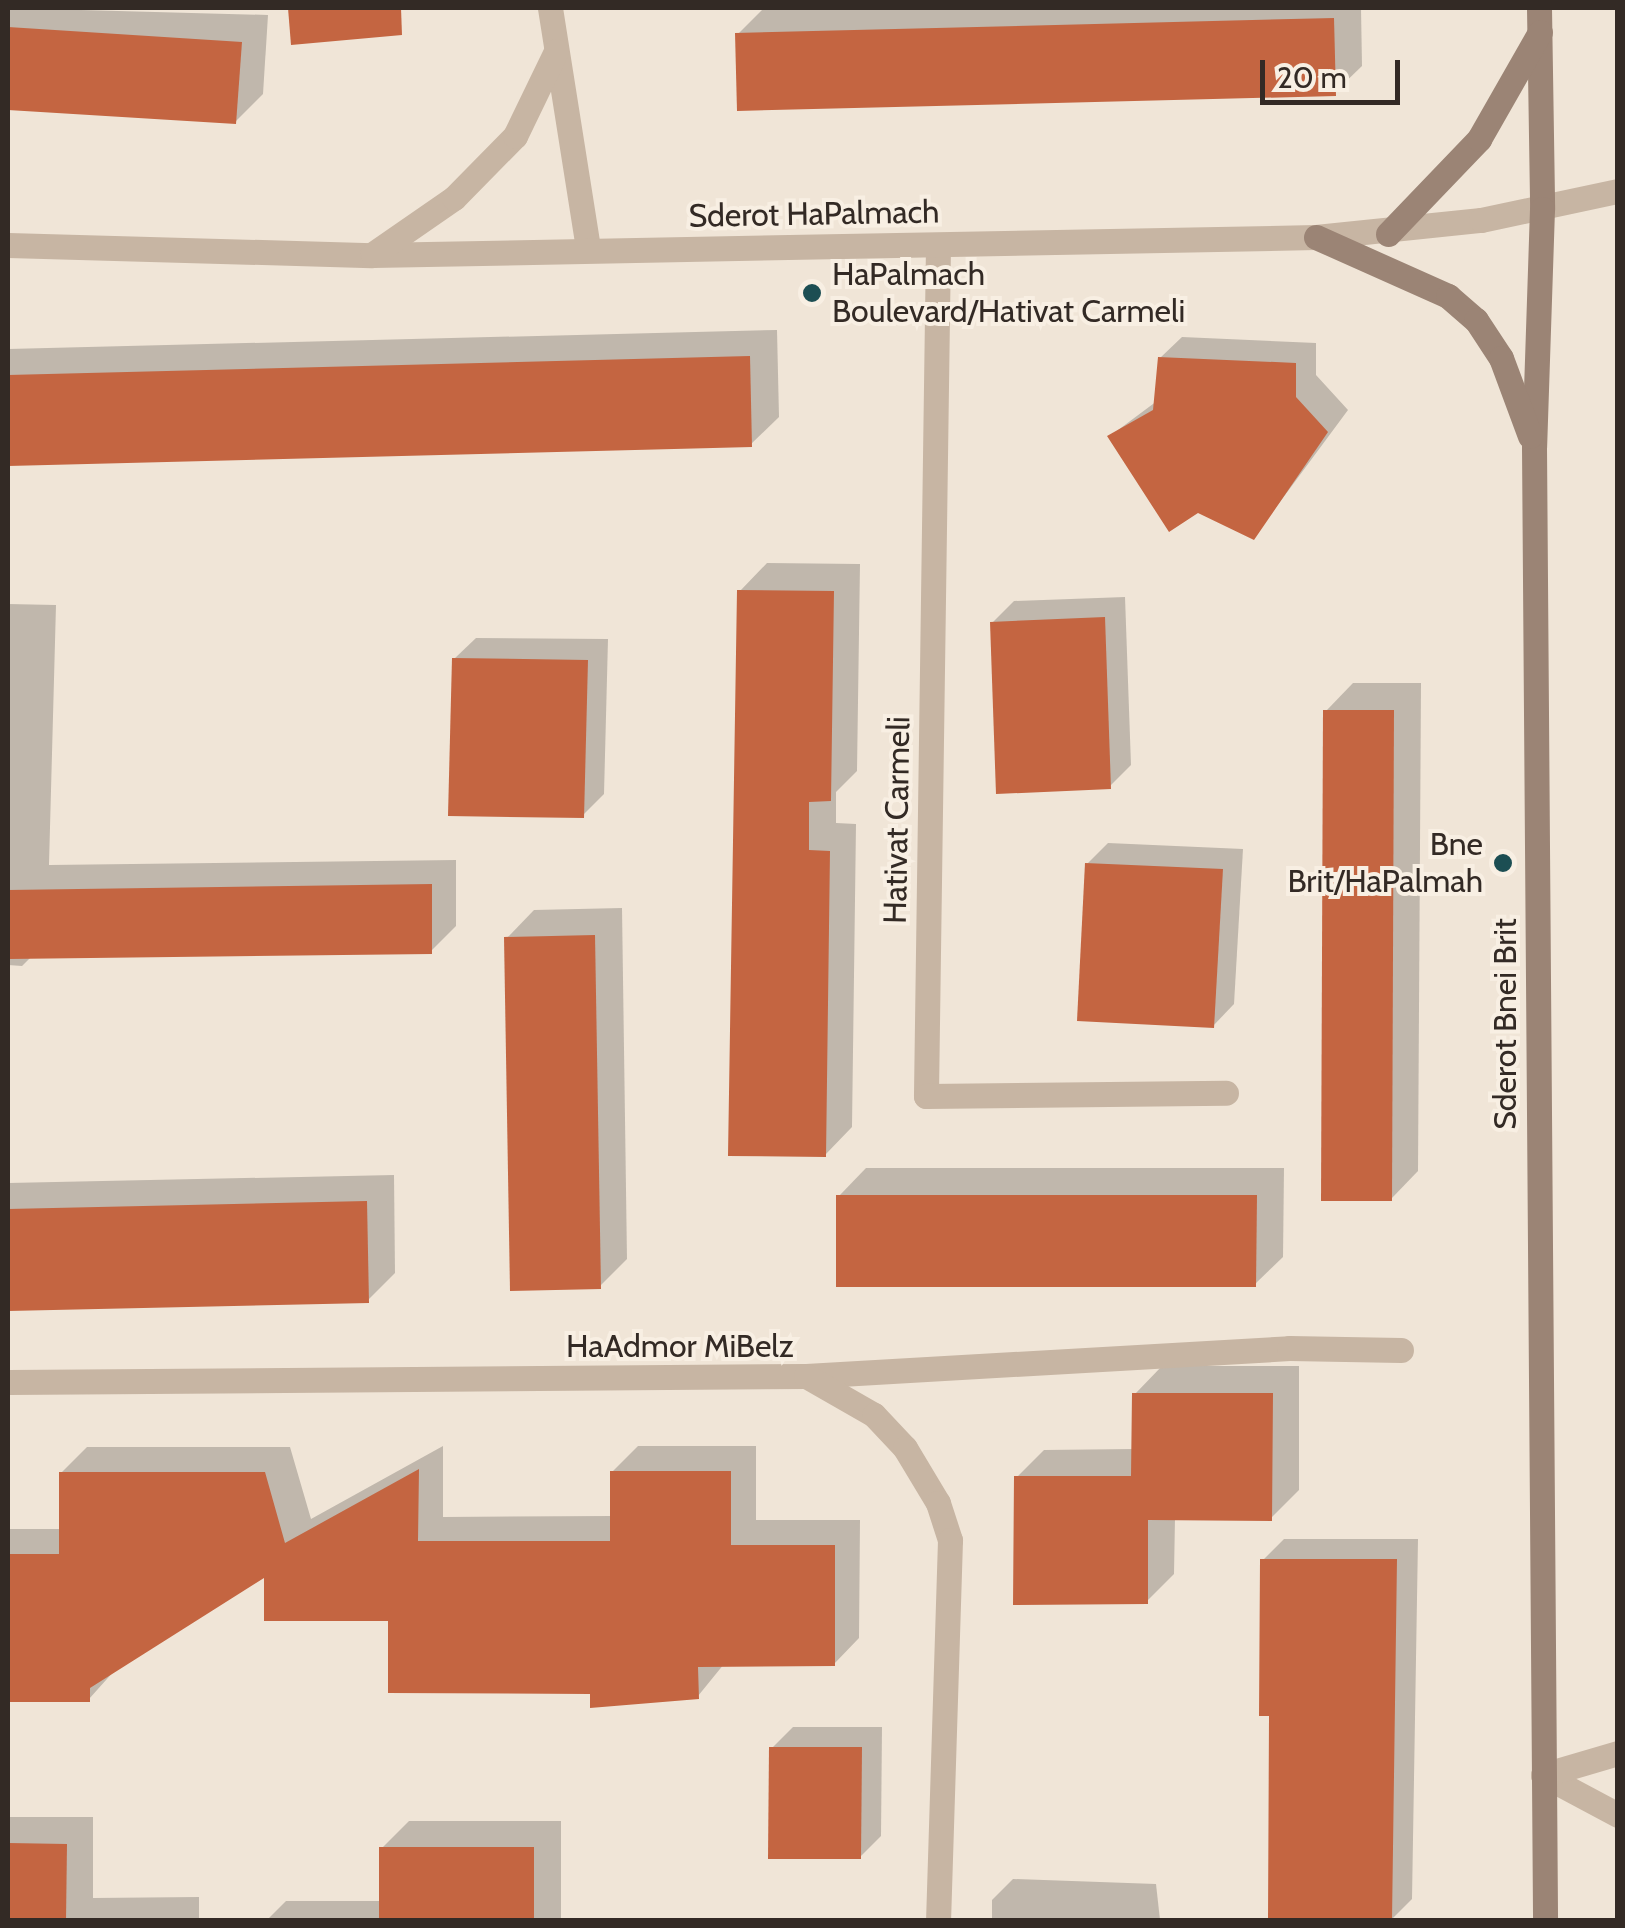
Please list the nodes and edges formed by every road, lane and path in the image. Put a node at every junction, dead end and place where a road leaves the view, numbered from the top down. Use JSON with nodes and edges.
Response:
{"nodes":[{"id":1,"x":550,"y":8,"type":"edge"},
{"id":2,"x":1540,"y":20,"type":"edge"},
{"id":3,"x":556,"y":51,"type":"junction"},
{"id":4,"x":1618,"y":191,"type":"edge"},
{"id":5,"x":1542,"y":210,"type":"junction"},
{"id":6,"x":1388,"y":234,"type":"junction"},
{"id":7,"x":1316,"y":237,"type":"junction"},
{"id":8,"x":8,"y":245,"type":"edge"},
{"id":9,"x":938,"y":245,"type":"junction"},
{"id":10,"x":588,"y":249,"type":"junction"},
{"id":11,"x":372,"y":255,"type":"junction"},
{"id":12,"x":1534,"y":447,"type":"junction"},
{"id":13,"x":1226,"y":1094,"type":"dead end"},
{"id":14,"x":1401,"y":1350,"type":"dead end"},
{"id":15,"x":806,"y":1376,"type":"junction"},
{"id":16,"x":8,"y":1382,"type":"edge"},
{"id":17,"x":1618,"y":1752,"type":"edge"},
{"id":18,"x":1543,"y":1775,"type":"junction"},
{"id":19,"x":1618,"y":1815,"type":"edge"},
{"id":20,"x":938,"y":1920,"type":"edge"},
{"id":21,"x":1544,"y":1920,"type":"edge"}],
"edges":[{"from":1,"to":3,"type":"street"},
{"from":2,"to":5,"type":"main road","name":"Sderot Bnei Brit"},
{"from":2,"to":6,"type":"main road"},
{"from":3,"to":10,"type":"street"},
{"from":3,"to":11,"type":"street"},
{"from":4,"to":5,"type":"street","name":"Sderot HaPalmach"},
{"from":5,"to":6,"type":"street","name":"Sderot HaPalmach"},
{"from":5,"to":12,"type":"main road","name":"Sderot Bnei Brit"},
{"from":6,"to":7,"type":"street","name":"Sderot HaPalmach"},
{"from":7,"to":9,"type":"street","name":"Sderot HaPalmach"},
{"from":7,"to":12,"type":"main road"},
{"from":8,"to":11,"type":"street","name":"Sderot HaPalmach"},
{"from":9,"to":10,"type":"street","name":"Sderot HaPalmach"},
{"from":9,"to":13,"type":"street","name":"Hativat Carmeli"},
{"from":10,"to":11,"type":"street","name":"Sderot HaPalmach"},
{"from":12,"to":18,"type":"main road","name":"Sderot Bnei Brit"},
{"from":14,"to":15,"type":"street"},
{"from":15,"to":16,"type":"street","name":"HaAdmor MiBelz"},
{"from":15,"to":20,"type":"street","name":"HaAdmor MiBelz"},
{"from":17,"to":18,"type":"street"},
{"from":18,"to":19,"type":"street"},
{"from":18,"to":21,"type":"main road","name":"Sderot Bnei Brit"}]}
